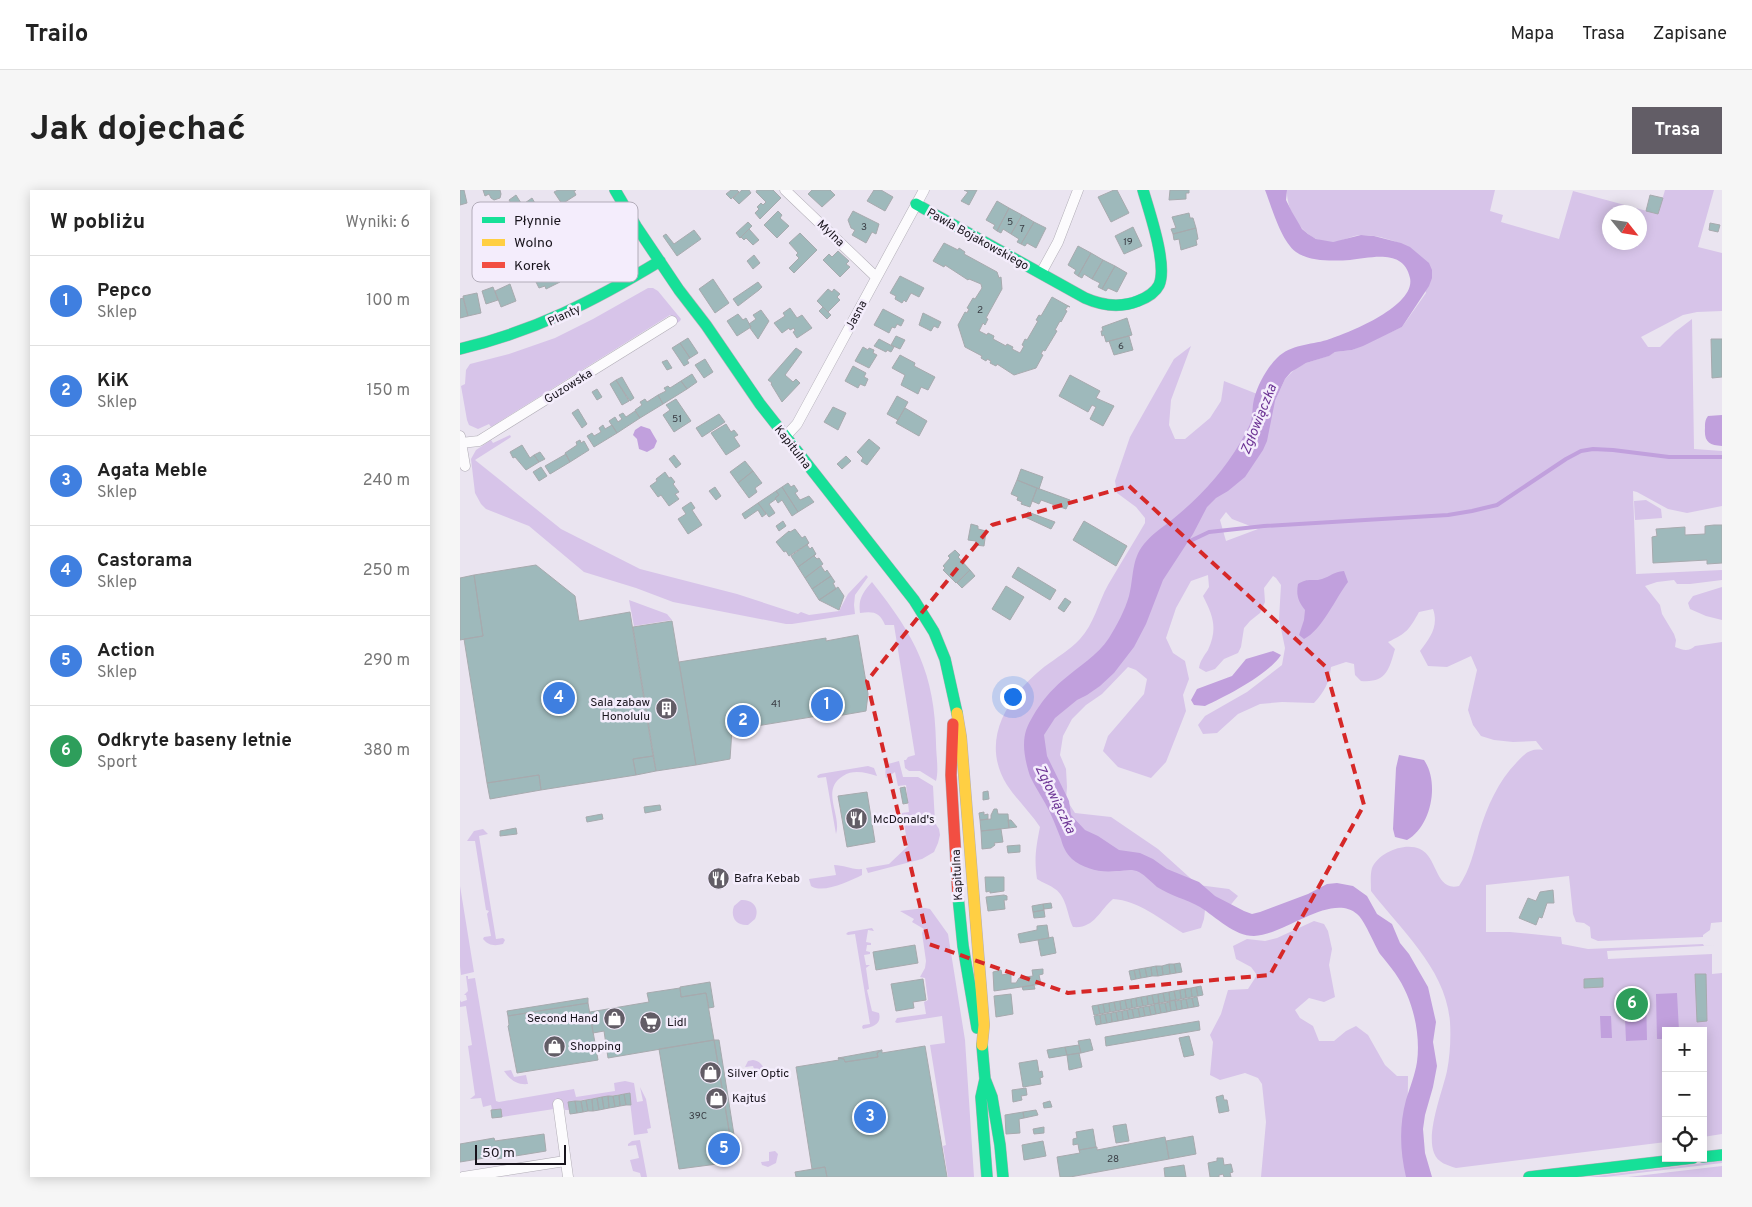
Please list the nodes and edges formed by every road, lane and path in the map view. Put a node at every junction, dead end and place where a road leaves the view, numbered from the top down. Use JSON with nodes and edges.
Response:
{"nodes":[{"id":1,"x":615,"y":190,"type":"edge"},
{"id":2,"x":785,"y":190,"type":"edge"},
{"id":3,"x":924,"y":190,"type":"edge"},
{"id":4,"x":1078,"y":190,"type":"edge"},
{"id":5,"x":1143,"y":190,"type":"edge"},
{"id":6,"x":622,"y":202,"type":"edge"},
{"id":7,"x":916,"y":204,"type":"junction"},
{"id":8,"x":638,"y":229,"type":"edge"},
{"id":9,"x":660,"y":261,"type":"junction"},
{"id":10,"x":1041,"y":273,"type":"junction"},
{"id":11,"x":638,"y":274,"type":"edge"},
{"id":12,"x":876,"y":277,"type":"junction"},
{"id":13,"x":625,"y":282,"type":"edge"},
{"id":14,"x":672,"y":321,"type":"dead end"},
{"id":15,"x":460,"y":349,"type":"edge"},
{"id":16,"x":785,"y":438,"type":"junction"},
{"id":17,"x":461,"y":440,"type":"edge"},
{"id":18,"x":465,"y":466,"type":"dead end"},
{"id":19,"x":955,"y":708,"type":"junction"},
{"id":20,"x":982,"y":1040,"type":"junction"},
{"id":21,"x":985,"y":1078,"type":"junction"},
{"id":22,"x":558,"y":1104,"type":"dead end"},
{"id":23,"x":1722,"y":1155,"type":"edge"},
{"id":24,"x":1707,"y":1157,"type":"edge"},
{"id":25,"x":565,"y":1161,"type":"junction"},
{"id":26,"x":1662,"y":1162,"type":"edge"},
{"id":27,"x":463,"y":1177,"type":"edge"},
{"id":28,"x":568,"y":1177,"type":"edge"},
{"id":29,"x":987,"y":1177,"type":"edge"},
{"id":30,"x":1003,"y":1177,"type":"edge"},
{"id":31,"x":1529,"y":1177,"type":"edge"}],
"edges":[{"from":1,"to":6,"type":"street","name":"Kapitulna"},
{"from":2,"to":12,"type":"street","name":"Mylna"},
{"from":3,"to":7,"type":"street","name":"Jasna"},
{"from":4,"to":10,"type":"street","name":"Pawła Bojakowskiego"},
{"from":5,"to":10,"type":"street","name":"Pawła Bojakowskiego"},
{"from":7,"to":10,"type":"street","name":"Pawła Bojakowskiego"},
{"from":7,"to":12,"type":"street","name":"Jasna"},
{"from":8,"to":9,"type":"street","name":"Kapitulna"},
{"from":9,"to":11,"type":"street","name":"Planty"},
{"from":9,"to":16,"type":"street","name":"Kapitulna"},
{"from":12,"to":16,"type":"street","name":"Jasna"},
{"from":13,"to":15,"type":"street","name":"Planty"},
{"from":14,"to":17,"type":"street","name":"Guzowska"},
{"from":16,"to":19,"type":"street","name":"Kapitulna"},
{"from":17,"to":18,"type":"street","name":"Guzowska"},
{"from":19,"to":20,"type":"street","name":"Kapitulna"},
{"from":19,"to":20,"type":"street","name":"Kapitulna"},
{"from":20,"to":21,"type":"street","name":"Kapitulna"},
{"from":21,"to":29,"type":"street","name":"Kapitulna"},
{"from":21,"to":30,"type":"street","name":"Kapitulna"},
{"from":22,"to":25,"type":"street"},
{"from":23,"to":24,"type":"street"},
{"from":25,"to":27,"type":"street"},
{"from":25,"to":28,"type":"street"},
{"from":26,"to":31,"type":"street"}]}
